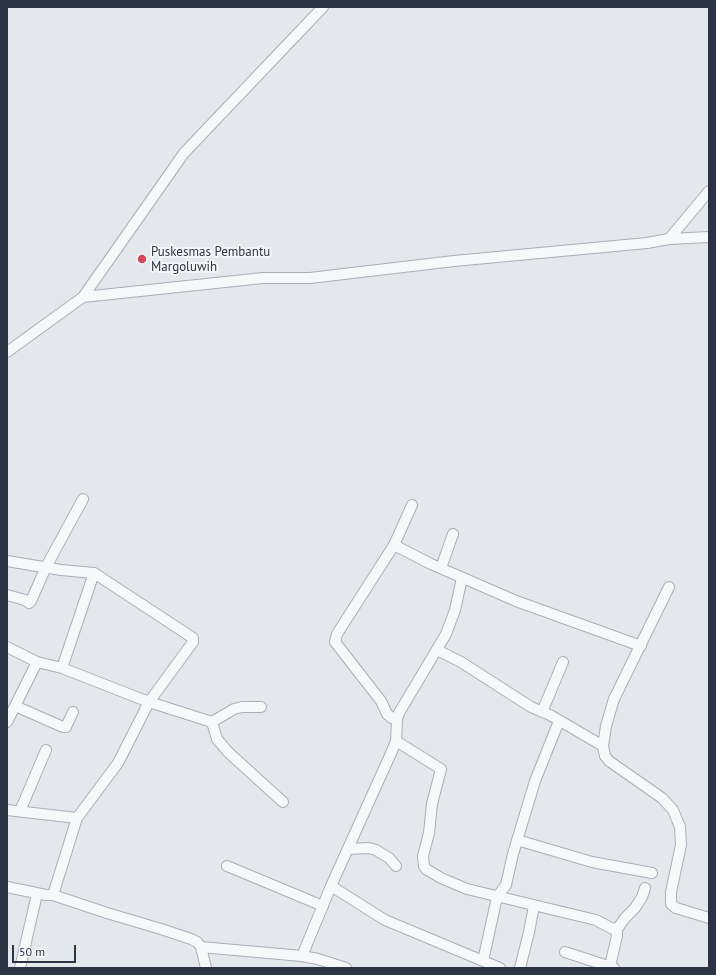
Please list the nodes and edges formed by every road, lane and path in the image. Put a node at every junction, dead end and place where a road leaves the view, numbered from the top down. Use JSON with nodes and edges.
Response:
{"nodes":[{"id":1,"x":322,"y":7,"type":"edge"},
{"id":2,"x":709,"y":191,"type":"edge"},
{"id":3,"x":709,"y":237,"type":"edge"},
{"id":4,"x":669,"y":239,"type":"junction"},
{"id":5,"x":83,"y":297,"type":"junction"},
{"id":6,"x":7,"y":352,"type":"edge"},
{"id":7,"x":83,"y":499,"type":"dead end"},
{"id":8,"x":412,"y":505,"type":"dead end"},
{"id":9,"x":453,"y":534,"type":"dead end"},
{"id":10,"x":394,"y":545,"type":"junction"},
{"id":11,"x":7,"y":561,"type":"edge"},
{"id":12,"x":46,"y":567,"type":"junction"},
{"id":13,"x":441,"y":568,"type":"junction"},
{"id":14,"x":94,"y":573,"type":"junction"},
{"id":15,"x":462,"y":578,"type":"junction"},
{"id":16,"x":669,"y":586,"type":"dead end"},
{"id":17,"x":7,"y":595,"type":"edge"},
{"id":18,"x":641,"y":646,"type":"junction"},
{"id":19,"x":7,"y":647,"type":"edge"},
{"id":20,"x":437,"y":650,"type":"junction"},
{"id":21,"x":37,"y":662,"type":"junction"},
{"id":22,"x":563,"y":662,"type":"dead end"},
{"id":23,"x":62,"y":668,"type":"junction"},
{"id":24,"x":149,"y":702,"type":"junction"},
{"id":25,"x":14,"y":706,"type":"junction"},
{"id":26,"x":261,"y":707,"type":"dead end"},
{"id":27,"x":73,"y":712,"type":"dead end"},
{"id":28,"x":542,"y":712,"type":"junction"},
{"id":29,"x":397,"y":719,"type":"junction"},
{"id":30,"x":559,"y":721,"type":"junction"},
{"id":31,"x":7,"y":722,"type":"edge"},
{"id":32,"x":212,"y":722,"type":"junction"},
{"id":33,"x":396,"y":741,"type":"junction"},
{"id":34,"x":603,"y":746,"type":"junction"},
{"id":35,"x":46,"y":750,"type":"dead end"},
{"id":36,"x":283,"y":802,"type":"dead end"},
{"id":37,"x":7,"y":810,"type":"edge"},
{"id":38,"x":20,"y":811,"type":"junction"},
{"id":39,"x":77,"y":818,"type":"junction"},
{"id":40,"x":517,"y":840,"type":"junction"},
{"id":41,"x":348,"y":849,"type":"junction"},
{"id":42,"x":227,"y":866,"type":"dead end"},
{"id":43,"x":396,"y":866,"type":"dead end"},
{"id":44,"x":652,"y":873,"type":"dead end"},
{"id":45,"x":331,"y":886,"type":"junction"},
{"id":46,"x":7,"y":887,"type":"edge"},
{"id":47,"x":645,"y":888,"type":"dead end"},
{"id":48,"x":37,"y":894,"type":"junction"},
{"id":49,"x":53,"y":895,"type":"junction"},
{"id":50,"x":497,"y":897,"type":"junction"},
{"id":51,"x":324,"y":906,"type":"junction"},
{"id":52,"x":534,"y":906,"type":"junction"},
{"id":53,"x":709,"y":918,"type":"edge"},
{"id":54,"x":613,"y":928,"type":"junction"},
{"id":55,"x":201,"y":947,"type":"junction"},
{"id":56,"x":565,"y":952,"type":"dead end"},
{"id":57,"x":302,"y":956,"type":"junction"},
{"id":58,"x":483,"y":962,"type":"junction"},
{"id":59,"x":317,"y":964,"type":"edge"},
{"id":60,"x":612,"y":967,"type":"edge"},
{"id":61,"x":20,"y":968,"type":"edge"},
{"id":62,"x":206,"y":968,"type":"edge"},
{"id":63,"x":346,"y":968,"type":"edge"},
{"id":64,"x":500,"y":968,"type":"edge"},
{"id":65,"x":520,"y":968,"type":"edge"}],
"edges":[{"from":1,"to":5,"type":"street"},
{"from":2,"to":4,"type":"street"},
{"from":3,"to":4,"type":"street"},
{"from":4,"to":5,"type":"street"},
{"from":5,"to":6,"type":"street"},
{"from":7,"to":12,"type":"street"},
{"from":8,"to":10,"type":"street"},
{"from":9,"to":13,"type":"street"},
{"from":10,"to":13,"type":"street"},
{"from":10,"to":29,"type":"street"},
{"from":11,"to":12,"type":"street"},
{"from":12,"to":14,"type":"street"},
{"from":12,"to":17,"type":"street"},
{"from":13,"to":15,"type":"street"},
{"from":14,"to":23,"type":"street"},
{"from":14,"to":24,"type":"street"},
{"from":15,"to":18,"type":"street"},
{"from":15,"to":20,"type":"street"},
{"from":16,"to":18,"type":"street"},
{"from":18,"to":34,"type":"street"},
{"from":19,"to":21,"type":"street"},
{"from":20,"to":28,"type":"street"},
{"from":20,"to":29,"type":"street"},
{"from":21,"to":23,"type":"street"},
{"from":21,"to":25,"type":"street"},
{"from":22,"to":28,"type":"street"},
{"from":23,"to":24,"type":"street"},
{"from":24,"to":32,"type":"street"},
{"from":24,"to":39,"type":"street"},
{"from":25,"to":27,"type":"street"},
{"from":25,"to":31,"type":"street"},
{"from":26,"to":32,"type":"street"},
{"from":28,"to":30,"type":"street"},
{"from":29,"to":33,"type":"street"},
{"from":30,"to":34,"type":"street"},
{"from":30,"to":40,"type":"street"},
{"from":32,"to":36,"type":"street"},
{"from":33,"to":41,"type":"street"},
{"from":33,"to":50,"type":"street"},
{"from":34,"to":53,"type":"street"},
{"from":35,"to":38,"type":"street"},
{"from":37,"to":38,"type":"street"},
{"from":38,"to":39,"type":"street"},
{"from":39,"to":49,"type":"street"},
{"from":40,"to":44,"type":"street"},
{"from":40,"to":50,"type":"street"},
{"from":41,"to":43,"type":"street"},
{"from":41,"to":45,"type":"street"},
{"from":42,"to":51,"type":"street"},
{"from":45,"to":51,"type":"street"},
{"from":45,"to":58,"type":"street"},
{"from":46,"to":48,"type":"street"},
{"from":47,"to":54,"type":"street"},
{"from":48,"to":49,"type":"street"},
{"from":48,"to":61,"type":"street"},
{"from":49,"to":55,"type":"street"},
{"from":50,"to":52,"type":"street"},
{"from":50,"to":58,"type":"street"},
{"from":51,"to":57,"type":"street"},
{"from":52,"to":54,"type":"street"},
{"from":52,"to":65,"type":"street"},
{"from":54,"to":60,"type":"street"},
{"from":55,"to":57,"type":"street"},
{"from":55,"to":62,"type":"street"},
{"from":56,"to":60,"type":"street"},
{"from":57,"to":59,"type":"street"},
{"from":58,"to":64,"type":"street"},
{"from":59,"to":63,"type":"street"}]}
